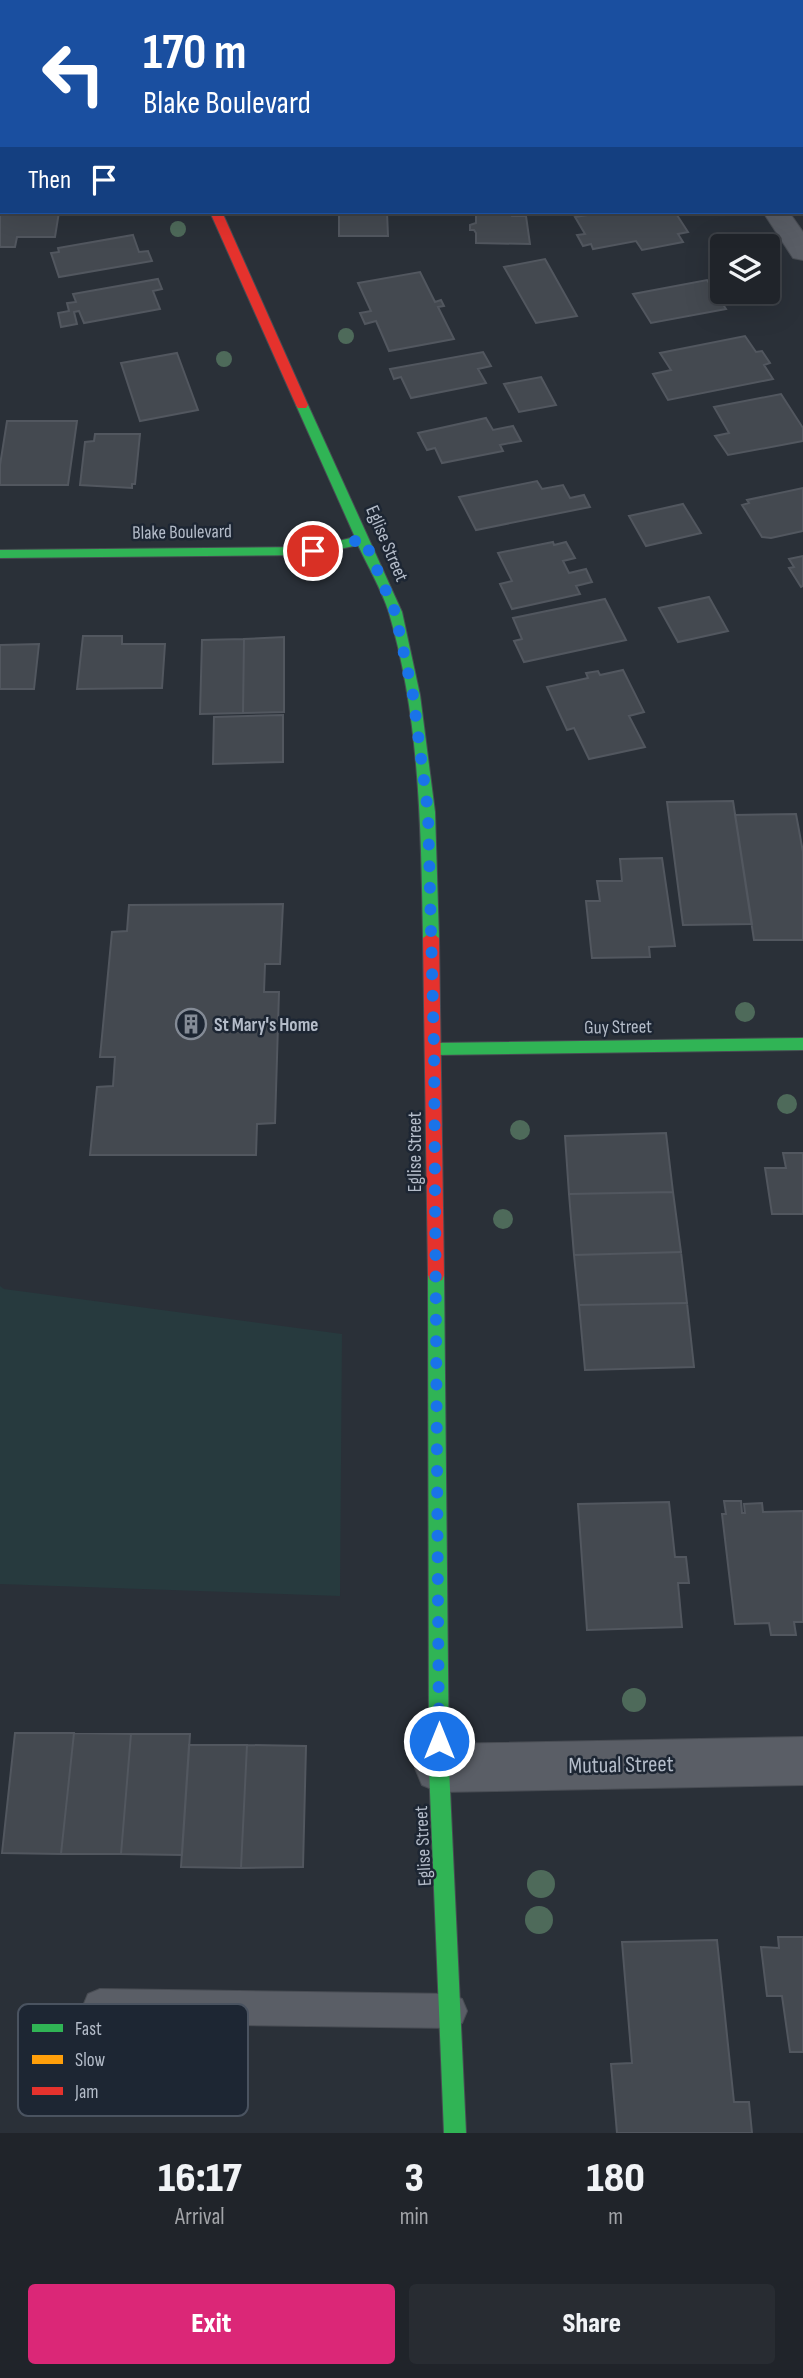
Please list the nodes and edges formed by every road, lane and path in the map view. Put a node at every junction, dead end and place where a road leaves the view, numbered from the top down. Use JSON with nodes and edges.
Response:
{"nodes":[{"id":1,"x":217,"y":214,"type":"edge"},
{"id":2,"x":777,"y":214,"type":"edge"},
{"id":3,"x":803,"y":252,"type":"edge"},
{"id":4,"x":364,"y":539,"type":"junction"},
{"id":5,"x":0,"y":554,"type":"edge"},
{"id":6,"x":803,"y":1044,"type":"edge"},
{"id":7,"x":434,"y":1049,"type":"junction"},
{"id":8,"x":803,"y":1761,"type":"edge"},
{"id":9,"x":439,"y":1769,"type":"junction"},
{"id":10,"x":248,"y":2009,"type":"edge"},
{"id":11,"x":450,"y":2011,"type":"junction"},
{"id":12,"x":456,"y":2133,"type":"edge"}],
"edges":[{"from":1,"to":4,"type":"street","name":"Eglise Street"},
{"from":2,"to":3,"type":"street"},
{"from":4,"to":5,"type":"street","name":"Blake Boulevard"},
{"from":4,"to":7,"type":"street","name":"Eglise Street"},
{"from":6,"to":7,"type":"street","name":"Guy Street"},
{"from":7,"to":9,"type":"street","name":"Eglise Street"},
{"from":8,"to":9,"type":"street","name":"Mutual Street"},
{"from":9,"to":11,"type":"street","name":"Eglise Street"},
{"from":10,"to":11,"type":"lane"},
{"from":11,"to":12,"type":"street","name":"Eglise Street"}]}
